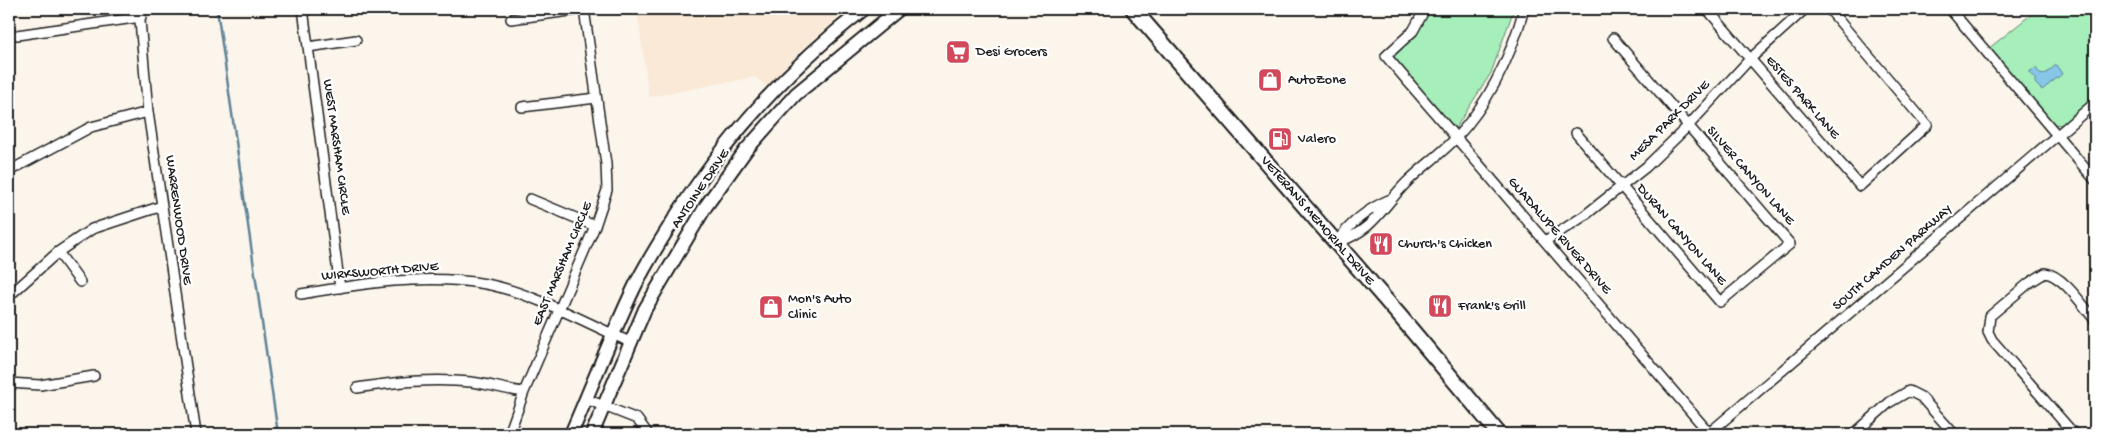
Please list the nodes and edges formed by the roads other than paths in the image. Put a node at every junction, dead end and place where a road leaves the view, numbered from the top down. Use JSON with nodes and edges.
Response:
{"nodes":[{"id":1,"x":303,"y":9,"type":"edge"},
{"id":2,"x":584,"y":9,"type":"edge"},
{"id":3,"x":864,"y":9,"type":"edge"},
{"id":4,"x":899,"y":9,"type":"edge"},
{"id":5,"x":1133,"y":9,"type":"edge"},
{"id":6,"x":1425,"y":9,"type":"edge"},
{"id":7,"x":1524,"y":9,"type":"edge"},
{"id":8,"x":1707,"y":9,"type":"edge"},
{"id":9,"x":1804,"y":9,"type":"edge"},
{"id":10,"x":1829,"y":9,"type":"edge"},
{"id":11,"x":1950,"y":9,"type":"edge"},
{"id":12,"x":140,"y":13,"type":"edge"},
{"id":13,"x":511,"y":18,"type":"dead end"},
{"id":14,"x":17,"y":35,"type":"dead end"},
{"id":15,"x":1613,"y":38,"type":"dead end"},
{"id":16,"x":356,"y":40,"type":"dead end"},
{"id":17,"x":308,"y":47,"type":"junction"},
{"id":18,"x":1750,"y":59,"type":"junction"},
{"id":19,"x":596,"y":98,"type":"junction"},
{"id":20,"x":2095,"y":103,"type":"edge"},
{"id":21,"x":522,"y":108,"type":"dead end"},
{"id":22,"x":148,"y":112,"type":"junction"},
{"id":23,"x":1688,"y":126,"type":"junction"},
{"id":24,"x":1576,"y":133,"type":"dead end"},
{"id":25,"x":2057,"y":135,"type":"junction"},
{"id":26,"x":1456,"y":137,"type":"junction"},
{"id":27,"x":9,"y":171,"type":"edge"},
{"id":28,"x":2095,"y":180,"type":"edge"},
{"id":29,"x":1621,"y":187,"type":"junction"},
{"id":30,"x":530,"y":199,"type":"dead end"},
{"id":31,"x":162,"y":206,"type":"junction"},
{"id":32,"x":595,"y":226,"type":"junction"},
{"id":33,"x":1545,"y":241,"type":"junction"},
{"id":34,"x":1336,"y":243,"type":"junction"},
{"id":35,"x":58,"y":252,"type":"junction"},
{"id":36,"x":80,"y":282,"type":"dead end"},
{"id":37,"x":340,"y":288,"type":"junction"},
{"id":38,"x":301,"y":294,"type":"dead end"},
{"id":39,"x":9,"y":296,"type":"edge"},
{"id":40,"x":1720,"y":302,"type":"joint"},
{"id":41,"x":559,"y":310,"type":"junction"},
{"id":42,"x":2095,"y":320,"type":"edge"},
{"id":43,"x":613,"y":335,"type":"junction"},
{"id":44,"x":630,"y":342,"type":"junction"},
{"id":45,"x":94,"y":376,"type":"dead end"},
{"id":46,"x":9,"y":383,"type":"edge"},
{"id":47,"x":357,"y":388,"type":"dead end"},
{"id":48,"x":524,"y":392,"type":"junction"},
{"id":49,"x":586,"y":399,"type":"junction"},
{"id":50,"x":603,"y":405,"type":"junction"},
{"id":51,"x":196,"y":434,"type":"edge"},
{"id":52,"x":509,"y":434,"type":"edge"},
{"id":53,"x":571,"y":434,"type":"edge"},
{"id":54,"x":592,"y":434,"type":"edge"},
{"id":55,"x":648,"y":434,"type":"edge"},
{"id":56,"x":1499,"y":434,"type":"edge"},
{"id":57,"x":1709,"y":434,"type":"edge"},
{"id":58,"x":1854,"y":434,"type":"edge"},
{"id":59,"x":1954,"y":434,"type":"edge"},
{"id":60,"x":2074,"y":434,"type":"edge"}],
"edges":[{"from":1,"to":17,"type":"street","name":"WEST MARSHAM CIRCLE"},
{"from":2,"to":13,"type":"street"},
{"from":2,"to":19,"type":"street","name":"EAST MARSHAM CIRCLE"},
{"from":3,"to":43,"type":"main road","name":"ANTOINE DRIVE"},
{"from":4,"to":44,"type":"main road","name":"ANTOINE DRIVE"},
{"from":5,"to":34,"type":"main road","name":"VETERANS MEMORIAL DRIVE"},
{"from":6,"to":26,"type":"street","name":"GUADALUPE RIVER DRIVE"},
{"from":7,"to":26,"type":"street"},
{"from":8,"to":18,"type":"street","name":"ESTES PARK LANE"},
{"from":9,"to":18,"type":"street","name":"MESA PARK DRIVE"},
{"from":10,"to":18,"type":"street","name":"ESTES PARK LANE"},
{"from":11,"to":25,"type":"street"},
{"from":12,"to":14,"type":"street"},
{"from":12,"to":22,"type":"street","name":"WARRENWOOD DRIVE"},
{"from":15,"to":23,"type":"street","name":"SILVER CANYON LANE"},
{"from":16,"to":17,"type":"street"},
{"from":17,"to":37,"type":"street","name":"WEST MARSHAM CIRCLE"},
{"from":18,"to":23,"type":"street","name":"MESA PARK DRIVE"},
{"from":19,"to":21,"type":"street"},
{"from":19,"to":32,"type":"street","name":"EAST MARSHAM CIRCLE"},
{"from":20,"to":25,"type":"street","name":"SOUTH CAMDEN PARKWAY"},
{"from":22,"to":27,"type":"street"},
{"from":22,"to":31,"type":"street","name":"WARRENWOOD DRIVE"},
{"from":23,"to":29,"type":"street","name":"MESA PARK DRIVE"},
{"from":23,"to":40,"type":"street","name":"SILVER CANYON LANE"},
{"from":24,"to":29,"type":"street","name":"DURAN CANYON LANE"},
{"from":25,"to":28,"type":"street"},
{"from":25,"to":57,"type":"street","name":"SOUTH CAMDEN PARKWAY"},
{"from":26,"to":33,"type":"street","name":"GUADALUPE RIVER DRIVE"},
{"from":26,"to":34,"type":"street"},
{"from":29,"to":33,"type":"street","name":"MESA PARK DRIVE"},
{"from":29,"to":40,"type":"street","name":"DURAN CANYON LANE"},
{"from":30,"to":32,"type":"street"},
{"from":31,"to":35,"type":"street"},
{"from":31,"to":51,"type":"street","name":"WARRENWOOD DRIVE"},
{"from":32,"to":41,"type":"street","name":"EAST MARSHAM CIRCLE"},
{"from":33,"to":57,"type":"street","name":"GUADALUPE RIVER DRIVE"},
{"from":34,"to":56,"type":"main road","name":"VETERANS MEMORIAL DRIVE"},
{"from":35,"to":36,"type":"street"},
{"from":35,"to":39,"type":"street"},
{"from":37,"to":38,"type":"street","name":"WIRKSWORTH DRIVE"},
{"from":37,"to":41,"type":"street","name":"WIRKSWORTH DRIVE"},
{"from":41,"to":43,"type":"street","name":"WIRKSWORTH DRIVE"},
{"from":41,"to":48,"type":"street","name":"EAST MARSHAM CIRCLE"},
{"from":42,"to":60,"type":"street"},
{"from":43,"to":44,"type":"street","name":"WIRKSWORTH DRIVE"},
{"from":43,"to":49,"type":"main road","name":"ANTOINE DRIVE"},
{"from":44,"to":50,"type":"main road","name":"ANTOINE DRIVE"},
{"from":45,"to":46,"type":"street"},
{"from":47,"to":48,"type":"street"},
{"from":48,"to":52,"type":"street","name":"EAST MARSHAM CIRCLE"},
{"from":49,"to":50,"type":"street"},
{"from":49,"to":53,"type":"main road","name":"ANTOINE DRIVE"},
{"from":50,"to":54,"type":"main road","name":"ANTOINE DRIVE"},
{"from":50,"to":55,"type":"street"},
{"from":58,"to":59,"type":"street"}]}
